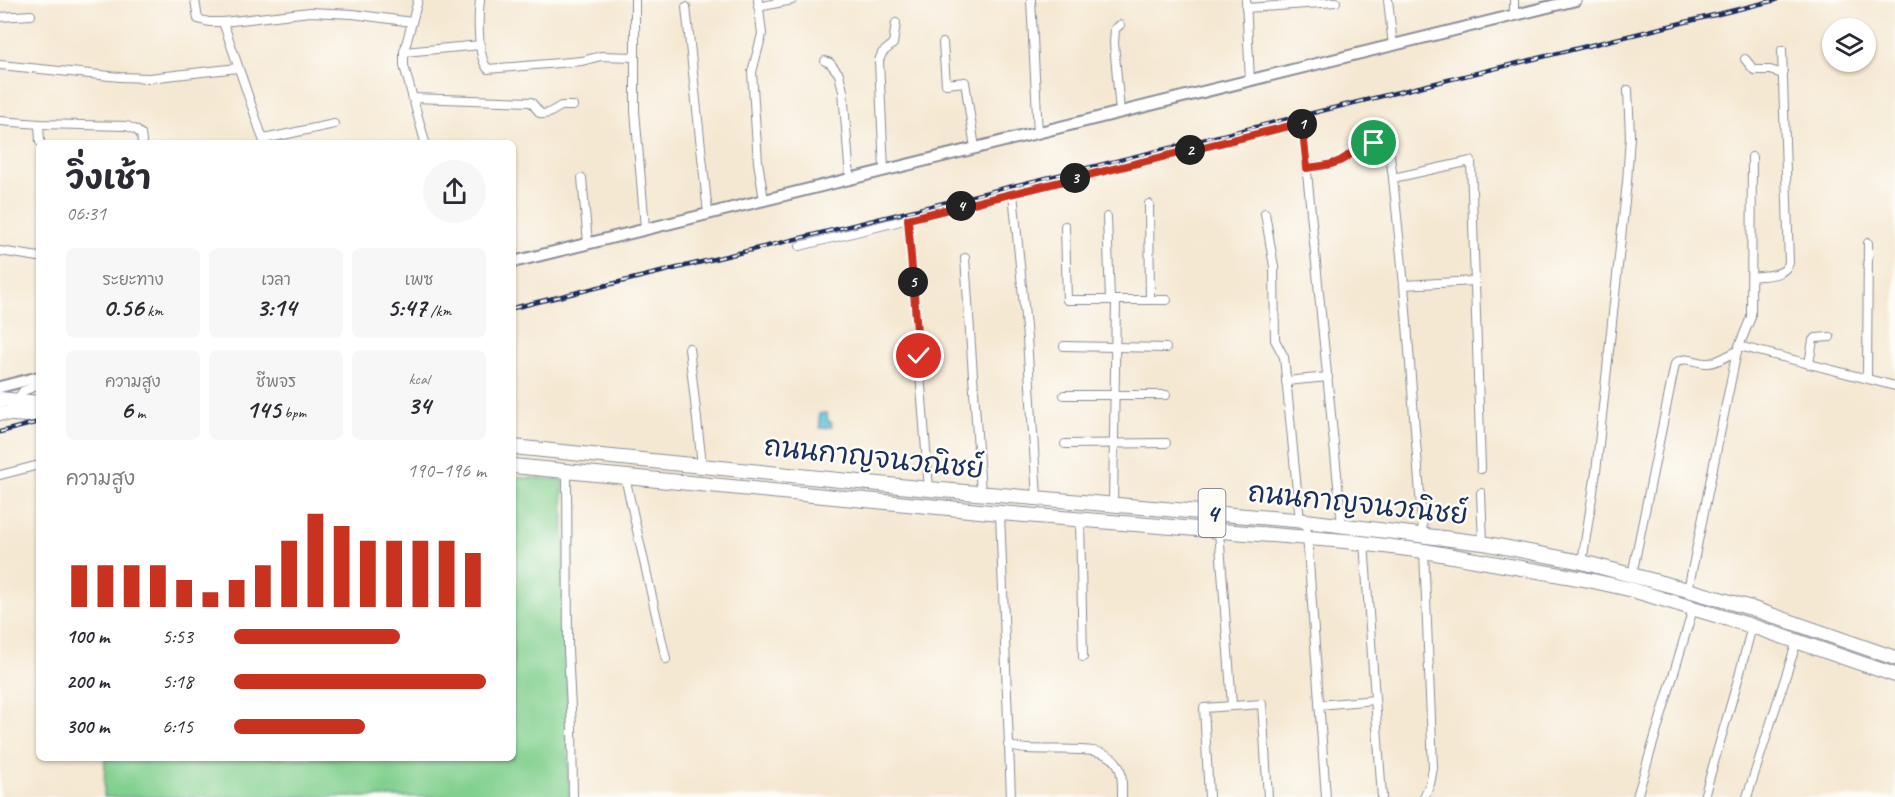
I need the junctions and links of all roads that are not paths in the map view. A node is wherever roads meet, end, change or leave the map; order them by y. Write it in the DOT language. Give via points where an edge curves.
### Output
graph roads {
  1 [pos="195,0"];
  2 [pos="418,0"];
  3 [pos="480,0"];
  4 [pos="635,0"];
  5 [pos="792,0"];
  6 [pos="1031,0"];
  7 [pos="1388,0"];
  8 [pos="1514,0"];
  9 [pos="1576,0"];
  10 [pos="1336,2"];
  11 [pos="758,4"];
  12 [pos="1246,4"];
  13 [pos="686,7"];
  14 [pos="31,15"];
  15 [pos="1514,16"];
  16 [pos="0,17"];
  17 [pos="223,22"];
  18 [pos="412,22"];
  19 [pos="896,23"];
  20 [pos="1120,25"];
  21 [pos="943,43"];
  22 [pos="481,45"];
  23 [pos="1393,46"];
  24 [pos="1782,50"];
  25 [pos="404,52"];
  26 [pos="634,57"];
  27 [pos="1744,59"];
  28 [pos="825,61"];
  29 [pos="0,65"];
  30 [pos="238,69"];
  31 [pos="1783,74"];
  32 [pos="1250,81"];
  33 [pos="1628,90"];
  34 [pos="412,98"];
  35 [pos="573,106"];
  36 [pos="1120,112"];
  37 [pos="0,121"];
  38 [pos="39,124"];
  39 [pos="334,124"];
  40 [pos="1038,133"];
  41 [pos="40,140"];
  42 [pos="142,140"];
  43 [pos="264,140"];
  44 [pos="268,140"];
  45 [pos="424,140"];
  46 [pos="1374,143"];
  47 [pos="975,148"];
  48 [pos="1390,156"];
  49 [pos="1752,157"];
  50 [pos="1307,168"];
  51 [pos="884,170"];
  52 [pos="582,178"];
  53 [pos="850,178"];
  54 [pos="1393,178"];
  55 [pos="1013,193"];
  56 [pos="764,200"];
  57 [pos="1149,204"];
  58 [pos="708,213"];
  59 [pos="1265,213"];
  60 [pos="1107,217"];
  61 [pos="908,219"];
  62 [pos="1065,226"];
  63 [pos="645,228"];
  64 [pos="588,243"];
  65 [pos="1868,243"];
  66 [pos="800,246"];
  67 [pos="0,250"];
  68 [pos="36,256"];
  69 [pos="965,258"];
  70 [pos="516,261"];
  71 [pos="1752,277"];
  72 [pos="1474,281"];
  73 [pos="1404,285"];
  74 [pos="1113,300"];
  75 [pos="1150,300"];
  76 [pos="1167,300"];
  77 [pos="1830,337"];
  78 [pos="1064,346"];
  79 [pos="1116,347"];
  80 [pos="689,348"];
  81 [pos="1166,348"];
  82 [pos="1738,348"];
  83 [pos="1809,364"];
  84 [pos="1328,377"];
  85 [pos="36,378"];
  86 [pos="1867,378"];
  87 [pos="1286,381"];
  88 [pos="36,386"];
  89 [pos="1895,386"];
  90 [pos="0,387"];
  91 [pos="1065,395"];
  92 [pos="1115,395"];
  93 [pos="1166,395"];
  94 [pos="0,399"];
  95 [pos="16,401"];
  96 [pos="36,403"];
  97 [pos="0,413"];
  98 [pos="36,416"];
  99 [pos="1166,443"];
  100 [pos="1065,444"];
  101 [pos="1114,444"];
  102 [pos="516,447"];
  103 [pos="702,465"];
  104 [pos="36,466"];
  105 [pos="516,466"];
  106 [pos="1481,469"];
  107 [pos="567,472"];
  108 [pos="0,475"];
  109 [pos="625,477"];
  110 [pos="928,489"];
  111 [pos="981,493"];
  112 [pos="1481,493"];
  113 [pos="1037,498"];
  114 [pos="1113,504"];
  115 [pos="1000,513"];
  116 [pos="1080,520"];
  117 [pos="1303,521"];
  118 [pos="1342,525"];
  119 [pos="1220,531"];
  120 [pos="1423,534"];
  121 [pos="1307,537"];
  122 [pos="1364,543"];
  123 [pos="1483,543"];
  124 [pos="1424,551"];
  125 [pos="1582,562"];
  126 [pos="1632,575"];
  127 [pos="1688,590"];
  128 [pos="1693,609"];
  129 [pos="1752,626"];
  130 [pos="1797,641"];
  131 [pos="1857,646"];
  132 [pos="1083,657"];
  133 [pos="1895,658"];
  134 [pos="666,659"];
  135 [pos="1852,660"];
  136 [pos="1895,675"];
  137 [pos="1375,700"];
  138 [pos="1232,705"];
  139 [pos="1319,705"];
  140 [pos="1008,745"];
  141 [pos="573,797"];
  142 [pos="1011,797"];
  143 [pos="1122,797"];
  144 [pos="1209,797"];
  145 [pos="1268,797"];
  146 [pos="1326,797"];
  147 [pos="1382,797"];
  148 [pos="1424,797"];
  149 [pos="1637,797"];
  150 [pos="1704,797"];
  151 [pos="1747,797"];
  1 -- 17 [label="street" via="198,19"];
  2 -- 18 [label="street"];
  3 -- 22 [label="street"];
  4 -- 26 [label="street"];
  5 -- 11 [label="street"];
  6 -- 40 [label="street"];
  7 -- 23 [label="street"];
  8 -- 15 [label="street"];
  9 -- 15 [label="street"];
  10 -- 12 [label="street"];
  11 -- 56 [label="street" via="762,34 752,72"];
  12 -- 32 [label="street"];
  13 -- 58 [label="street"];
  14 -- 16 [label="street"];
  15 -- 23 [label="street"];
  17 -- 18 [label="street" via="310,12"];
  17 -- 30 [label="street"];
  18 -- 25 [label="street"];
  19 -- 51 [label="street" via="893,44 879,61"];
  20 -- 36 [label="street" via="1115,29 1114,43"];
  21 -- 47 [label="street" via="946,84 965,82"];
  22 -- 25 [label="street"];
  22 -- 26 [label="street" via="484,64 489,69 600,56"];
  23 -- 32 [label="street"];
  24 -- 31 [label="street"];
  25 -- 34 [label="street"];
  26 -- 63 [label="street"];
  27 -- 31 [label="street" via="1755,70"];
  28 -- 53 [label="street" via="839,74 843,91"];
  29 -- 30 [label="street" via="149,78"];
  30 -- 43 [label="street"];
  31 -- 71 [label="street" via="1790,263 1781,273"];
  32 -- 36 [label="street"];
  33 -- 125 [label="street" via="1627,182 1596,472"];
  34 -- 35 [label="street" via="531,102 543,114 561,106"];
  34 -- 45 [label="street"];
  36 -- 40 [label="street"];
  37 -- 38 [label="street"];
  38 -- 41 [label="street"];
  38 -- 42 [label="street" via="127,126 141,134"];
  39 -- 44 [label="street"];
  40 -- 47 [label="street"];
  46 -- 50 [label="street" via="1357,147 1335,164"];
  47 -- 51 [label="street"];
  48 -- 54 [label="street"];
  49 -- 71 [label="street"];
  50 -- 55 [label="street" via="1302,123"];
  50 -- 84 [label="street"];
  51 -- 53 [label="street"];
  52 -- 64 [label="street"];
  53 -- 56 [label="street"];
  54 -- 72 [label="street" via="1471,161"];
  54 -- 73 [label="street"];
  55 -- 61 [label="street"];
  55 -- 113 [label="street"];
  56 -- 58 [label="street"];
  57 -- 75 [label="street"];
  58 -- 63 [label="street"];
  59 -- 87 [label="street" via="1274,267 1275,340 1284,357"];
  60 -- 74 [label="street"];
  61 -- 66 [label="street"];
  61 -- 110 [label="street"];
  62 -- 74 [label="street" via="1067,300"];
  63 -- 64 [label="street"];
  64 -- 70 [label="street"];
  65 -- 86 [label="street"];
  67 -- 68 [label="street"];
  69 -- 111 [label="street"];
  71 -- 82 [label="street" via="1751,317"];
  72 -- 73 [label="street"];
  72 -- 106 [label="street"];
  73 -- 120 [label="street"];
  74 -- 75 [label="street"];
  74 -- 79 [label="street"];
  75 -- 76 [label="street"];
  77 -- 83 [label="street" via="1813,340"];
  78 -- 79 [label="street"];
  79 -- 81 [label="street"];
  79 -- 92 [label="street"];
  80 -- 103 [label="street"];
  82 -- 83 [label="street"];
  82 -- 126 [label="street" via="1709,363 1683,359 1676,364"];
  82 -- 127 [label="street"];
  83 -- 86 [label="street"];
  84 -- 87 [label="street"];
  84 -- 118 [label="street"];
  85 -- 90 [label="street"];
  86 -- 89 [label="street"];
  87 -- 117 [label="street"];
  88 -- 95 [label="street" via="23,391"];
  91 -- 92 [label="street"];
  92 -- 93 [label="street"];
  92 -- 101 [label="street"];
  94 -- 95 [label="highway"];
  95 -- 96 [label="highway"];
  97 -- 98 [label="highway"];
  99 -- 101 [label="street"];
  100 -- 101 [label="street"];
  101 -- 114 [label="street"];
  102 -- 103 [label="highway, ถนนกาญจนวณิชย์ / 4"];
  103 -- 110 [label="highway, ถนนกาญจนวณิชย์ / 4"];
  104 -- 108 [label="street"];
  105 -- 107 [label="highway, ถนนกาญจนวณิชย์ / 4"];
  107 -- 109 [label="highway, ถนนกาญจนวณิชย์ / 4"];
  107 -- 141 [label="street"];
  109 -- 115 [label="highway, ถนนกาญจนวณิชย์ / 4"];
  109 -- 134 [label="street"];
  110 -- 111 [label="highway, ถนนกาญจนวณิชย์ / 4"];
  111 -- 113 [label="highway, ถนนกาญจนวณิชย์ / 4"];
  112 -- 123 [label="street"];
  113 -- 114 [label="highway, ถนนกาญจนวณิชย์ / 4"];
  114 -- 117 [label="highway, ถนนกาญจนวณิชย์ / 4"];
  115 -- 116 [label="highway, ถนนกาญจนวณิชย์ / 4"];
  115 -- 140 [label="street"];
  116 -- 119 [label="highway, ถนนกาญจนวณิชย์ / 4"];
  116 -- 132 [label="street"];
  117 -- 118 [label="highway, ถนนกาญจนวณิชย์ / 4"];
  117 -- 121 [label="street"];
  118 -- 120 [label="highway, ถนนกาญจนวณิชย์ / 4"];
  119 -- 121 [label="highway, ถนนกาญจนวณิชย์ / 4"];
  119 -- 138 [label="street"];
  120 -- 123 [label="highway, ถนนกาญจนวณิชย์ / 4"];
  121 -- 122 [label="highway, ถนนกาญจนวณิชย์ / 4"];
  121 -- 139 [label="street"];
  122 -- 124 [label="highway, ถนนกาญจนวณิชย์ / 4"];
  122 -- 137 [label="street"];
  123 -- 125 [label="highway, ถนนกาญจนวณิชย์ / 4"];
  124 -- 128 [label="highway, ถนนกาญจนวณิชย์ / 4" via="1584,579"];
  124 -- 148 [label="street" via="1433,773"];
  125 -- 126 [label="highway, ถนนกาญจนวณิชย์ / 4"];
  126 -- 127 [label="highway, ถนนกาญจนวณิชย์ / 4"];
  127 -- 131 [label="highway, ถนนกาญจนวณิชย์ / 4"];
  128 -- 129 [label="highway, ถนนกาญจนวณิชย์ / 4"];
  128 -- 149 [label="street"];
  129 -- 130 [label="highway, ถนนกาญจนวณิชย์ / 4"];
  129 -- 150 [label="street"];
  130 -- 135 [label="highway, ถนนกาญจนวณิชย์ / 4"];
  130 -- 151 [label="street"];
  131 -- 133 [label="highway, ถนนกาญจนวณิชย์ / 4"];
  131 -- 135 [label="highway"];
  135 -- 136 [label="highway, ถนนกาญจนวณิชย์ / 4"];
  137 -- 139 [label="street"];
  137 -- 147 [label="street"];
  138 -- 144 [label="street" via="1204,708"];
  138 -- 145 [label="street" via="1262,704"];
  139 -- 146 [label="street"];
  140 -- 142 [label="street"];
  140 -- 143 [label="street" via="1023,750 1104,752 1120,768"];
}
